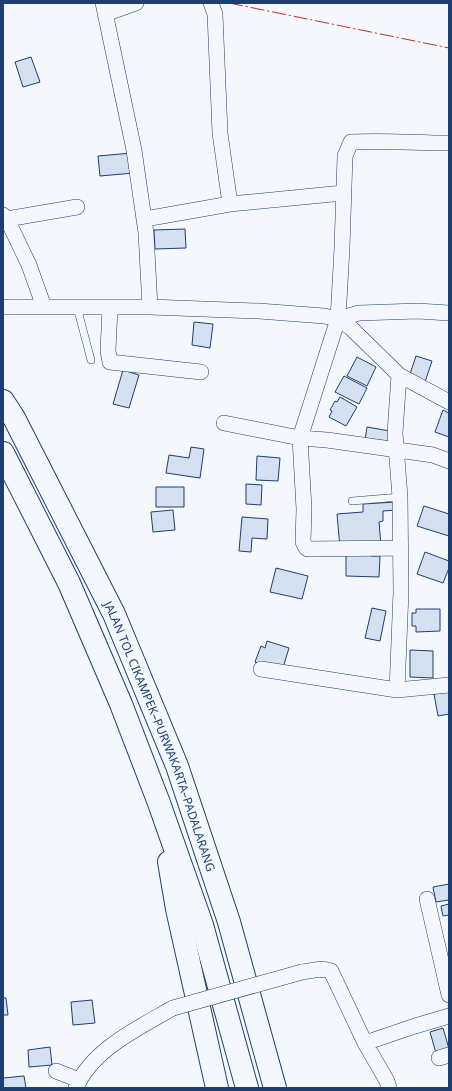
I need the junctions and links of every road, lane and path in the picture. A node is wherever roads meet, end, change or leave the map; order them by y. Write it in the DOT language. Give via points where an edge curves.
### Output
graph roads {
  1 [pos="136,3"];
  2 [pos="214,7"];
  3 [pos="104,9"];
  4 [pos="449,143"];
  5 [pos="343,193"];
  6 [pos="230,204"];
  7 [pos="77,207"];
  8 [pos="5,217"];
  9 [pos="145,219"];
  10 [pos="44,306"];
  11 [pos="110,306"];
  12 [pos="7,307"];
  13 [pos="77,307"];
  14 [pos="150,307"];
  15 [pos="449,313"];
  16 [pos="338,319"];
  17 [pos="91,360"];
  18 [pos="201,372"];
  19 [pos="399,375"];
  20 [pos="3,401"];
  21 [pos="449,402"];
  22 [pos="224,423"];
  23 [pos="300,438"];
  24 [pos="397,450"];
  25 [pos="3,453"];
  26 [pos="449,461"];
  27 [pos="400,498"];
  28 [pos="352,501"];
  29 [pos="400,548"];
  30 [pos="261,669"];
  31 [pos="449,685"];
  32 [pos="397,690"];
  33 [pos="159,803"];
  34 [pos="427,899"];
  35 [pos="449,995"];
  36 [pos="449,1016"];
  37 [pos="365,1043"];
  38 [pos="56,1071"];
  39 [pos="78,1084"];
  40 [pos="216,1088"];
  41 [pos="247,1088"];
  42 [pos="275,1088"];
  43 [pos="389,1088"];
  1 -- 3 [label="street"];
  2 -- 6 [label="street" via="220,133"];
  3 -- 9 [label="street" via="134,150"];
  4 -- 5 [label="street" via="351,142 345,156"];
  5 -- 6 [label="street"];
  5 -- 16 [label="street"];
  6 -- 9 [label="street"];
  7 -- 8 [label="street"];
  8 -- 10 [label="street" via="29,265"];
  9 -- 14 [label="street"];
  10 -- 12 [label="street"];
  10 -- 13 [label="street"];
  11 -- 13 [label="street"];
  11 -- 14 [label="street"];
  11 -- 18 [label="street" via="110,362"];
  13 -- 17 [label="lane"];
  14 -- 16 [label="street" via="259,311"];
  15 -- 16 [label="street" via="359,313"];
  16 -- 19 [label="street" via="351,328"];
  16 -- 23 [label="street"];
  19 -- 21 [label="street"];
  19 -- 24 [label="street" via="395,433"];
  20 -- 42 [label="highway, JALAN TOL CIKAMPEK–PURWAKARTA–PADALARANG" via="114,614 177,766 229,922"];
  22 -- 23 [label="street"];
  23 -- 24 [label="street"];
  23 -- 29 [label="street" via="303,542 306,548"];
  24 -- 26 [label="street" via="433,455"];
  24 -- 27 [label="street"];
  25 -- 33 [label="highway, JALAN TOL CIKAMPEK–PURWAKARTA–PADALARANG" via="69,583 121,704"];
  27 -- 28 [label="lane"];
  27 -- 29 [label="street"];
  29 -- 32 [label="street"];
  30 -- 32 [label="street"];
  31 -- 32 [label="street"];
  33 -- 40 [label="highway" via="177,909"];
  33 -- 41 [label="highway, JALAN TOL CIKAMPEK–PURWAKARTA–PADALARANG" via="202,925"];
  34 -- 35 [label="street"];
  36 -- 37 [label="street"];
  37 -- 39 [label="street, bridge" via="331,971 302,972 173,1008 111,1046 93,1062"];
  37 -- 43 [label="street"];
  38 -- 39 [label="street"];
}
